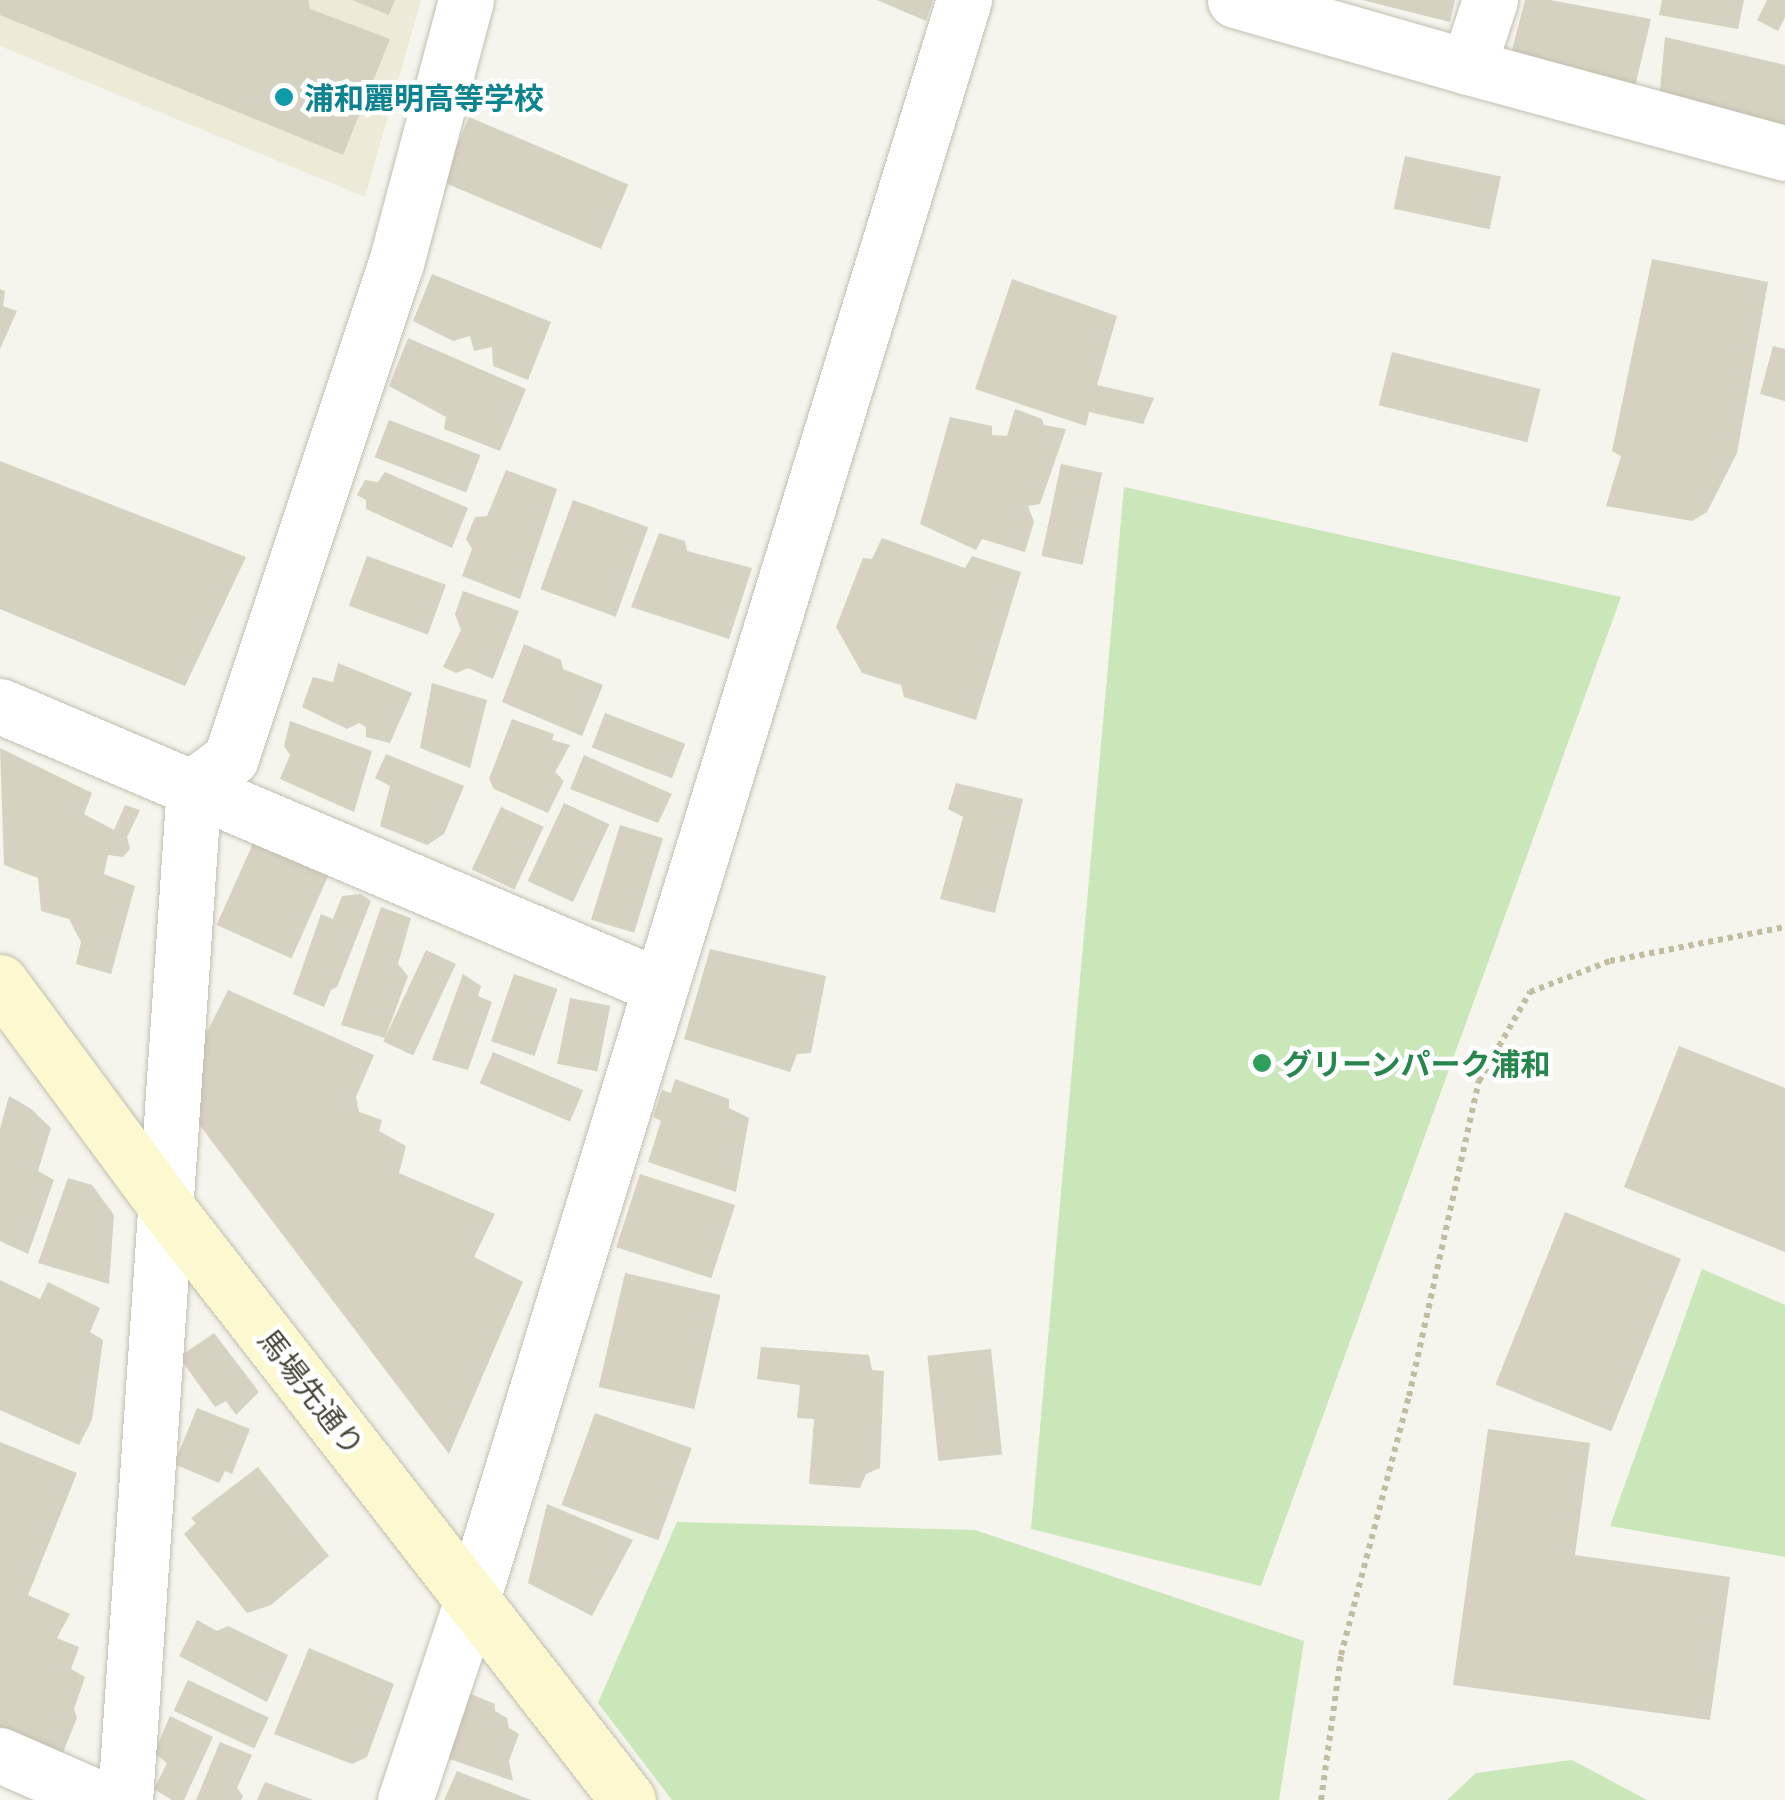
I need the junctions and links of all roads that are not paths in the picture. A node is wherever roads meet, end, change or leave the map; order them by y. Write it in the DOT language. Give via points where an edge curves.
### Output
graph roads {
  1 [pos="466,0"];
  2 [pos="964,0"];
  3 [pos="1235,0"];
  4 [pos="1490,0"];
  5 [pos="1468,67"];
  6 [pos="1785,153"];
  7 [pos="0,706"];
  8 [pos="194,786"];
  9 [pos="0,982"];
  10 [pos="659,986"];
  11 [pos="164,1204"];
  12 [pos="474,1597"];
  13 [pos="0,1756"];
  14 [pos="103,1800"];
  15 [pos="124,1800"];
  16 [pos="405,1800"];
  17 [pos="628,1800"];
  1 -- 8 [label="street" via="396,263 231,758"];
  2 -- 10 [label="street"];
  3 -- 5 [label="street"];
  4 -- 5 [label="street"];
  5 -- 6 [label="street"];
  7 -- 8 [label="street"];
  8 -- 10 [label="street"];
  8 -- 11 [label="street"];
  9 -- 11 [label="street, 馬場先通り"];
  10 -- 12 [label="street"];
  11 -- 12 [label="street, 馬場先通り"];
  11 -- 15 [label="street"];
  12 -- 16 [label="street"];
  12 -- 17 [label="street, 馬場先通り"];
  13 -- 14 [label="street"];
}
